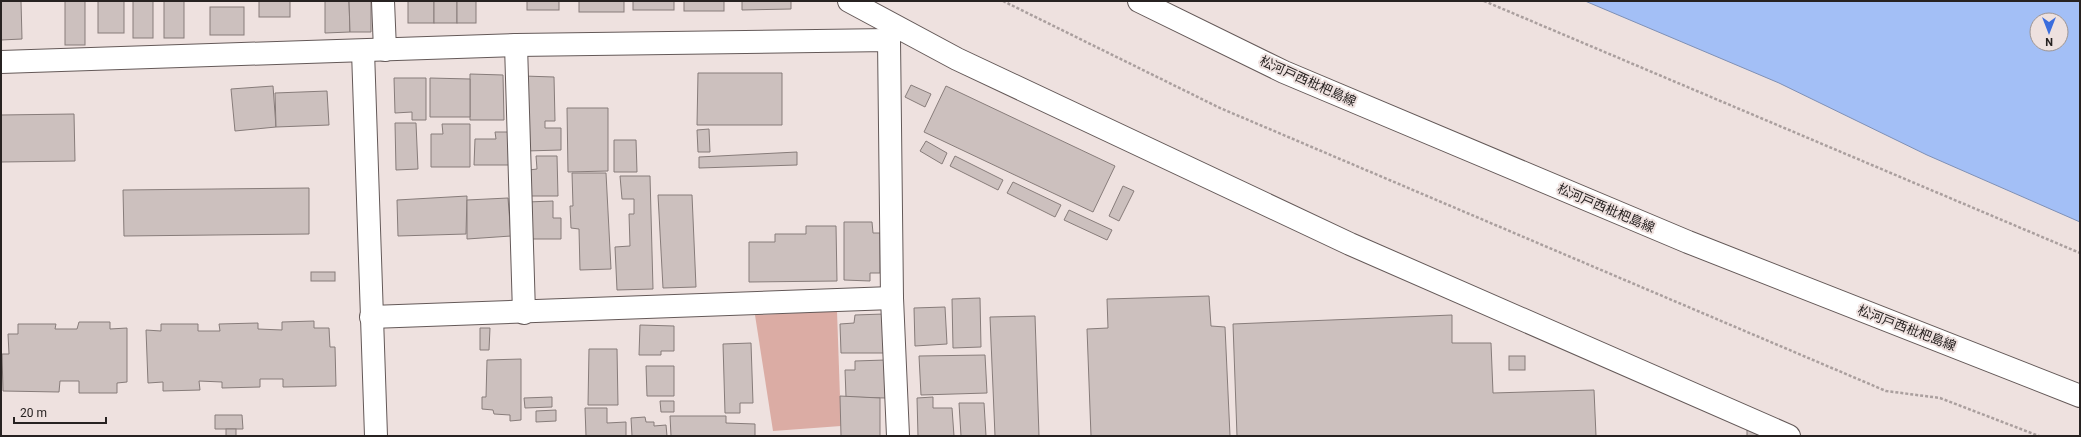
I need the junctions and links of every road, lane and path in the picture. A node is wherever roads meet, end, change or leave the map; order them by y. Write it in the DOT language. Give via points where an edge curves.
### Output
graph roads {
  1 [pos="383,1"];
  2 [pos="849,1"];
  3 [pos="1003,1"];
  4 [pos="1139,1"];
  5 [pos="1484,1"];
  6 [pos="888,31"];
  7 [pos="516,45"];
  8 [pos="385,50"];
  9 [pos="363,51"];
  10 [pos="1,62"];
  11 [pos="2080,253"];
  12 [pos="892,298"];
  13 [pos="524,313"];
  14 [pos="371,318"];
  15 [pos="2080,396"];
  16 [pos="376,436"];
  17 [pos="898,436"];
  18 [pos="1789,436"];
  19 [pos="2040,436"];
  1 -- 8 [label="street"];
  2 -- 6 [label="street"];
  3 -- 19 [label="path" via="1220,108 1886,391 1940,398"];
  4 -- 15 [label="street, 松河戸西枇杷島線" via="1284,72 1688,242"];
  5 -- 11 [label="path"];
  6 -- 7 [label="street"];
  6 -- 12 [label="street"];
  6 -- 18 [label="street" via="957,59 1350,244"];
  7 -- 8 [label="street"];
  7 -- 13 [label="street"];
  8 -- 9 [label="street"];
  9 -- 10 [label="street"];
  9 -- 14 [label="street"];
  12 -- 13 [label="street"];
  12 -- 17 [label="street"];
  13 -- 14 [label="street"];
  14 -- 16 [label="street"];
}
